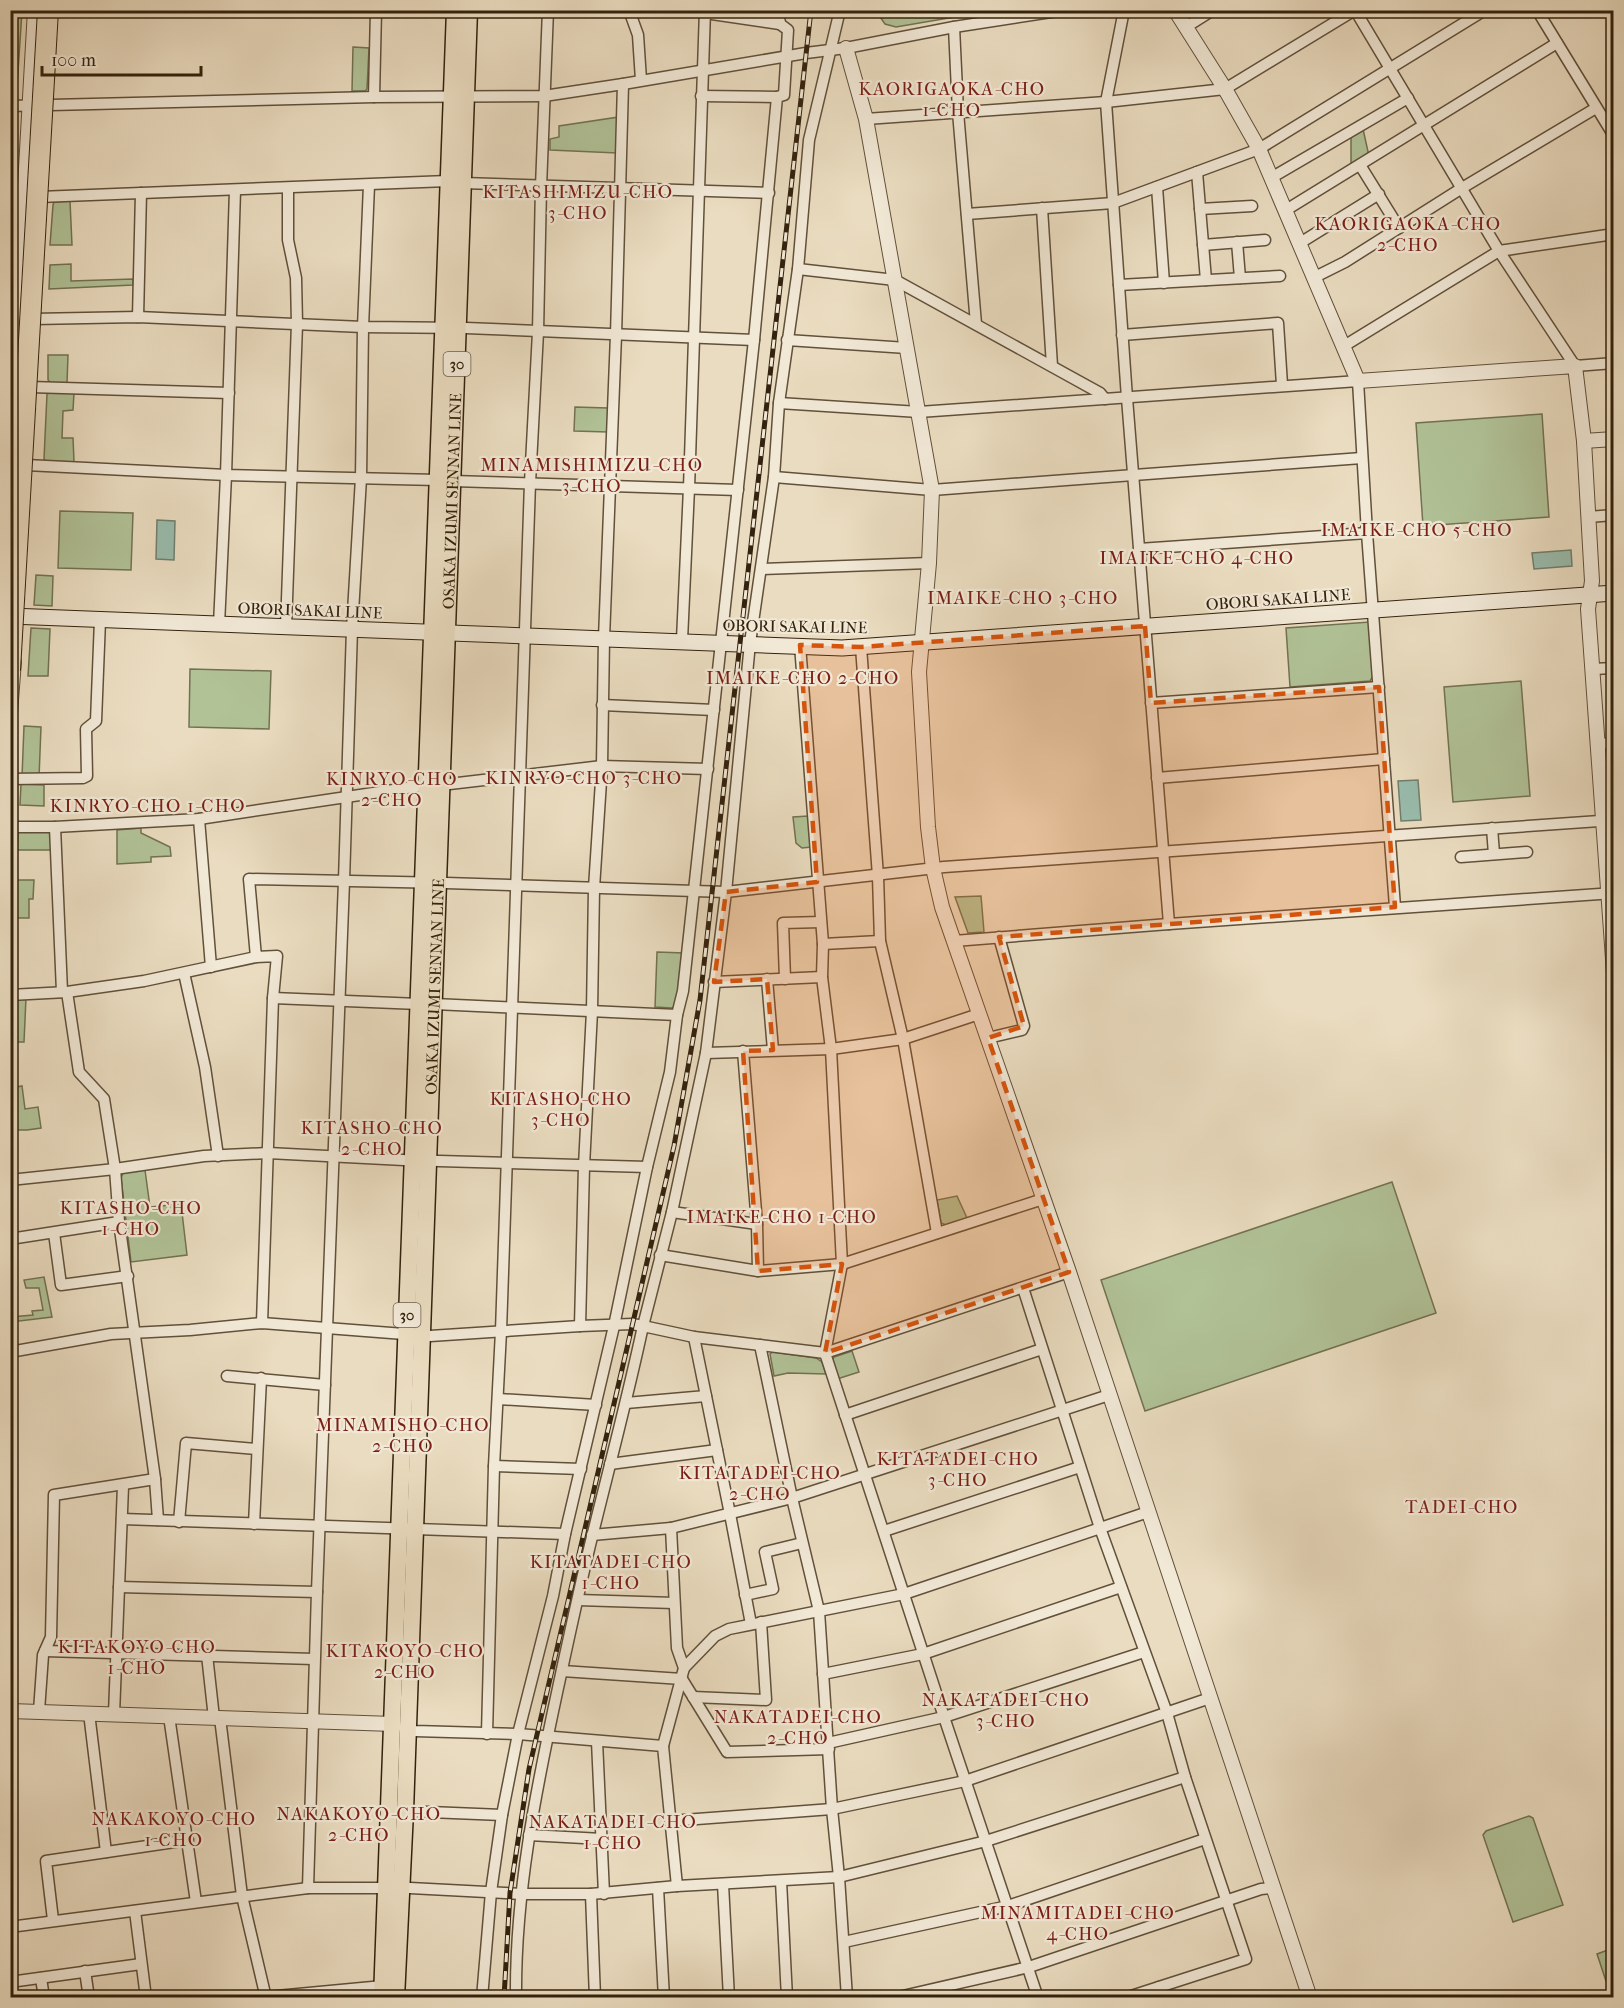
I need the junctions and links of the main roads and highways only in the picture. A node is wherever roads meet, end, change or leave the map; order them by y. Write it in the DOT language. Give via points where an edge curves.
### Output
graph roads {
  1 [pos="36,10"];
  2 [pos="49,10"];
  3 [pos="455,10"];
  4 [pos="469,10"];
  5 [pos="458,96"];
  6 [pos="10,491"];
  7 [pos="1614,593"];
  8 [pos="14,616"];
  9 [pos="439,632"];
  10 [pos="10,670"];
  11 [pos="399,1727"];
  12 [pos="394,1887"];
  13 [pos="382,1992"];
  14 [pos="396,1998"];
  1 -- 6 [label="highway"];
  2 -- 10 [label="highway, bridge"];
  3 -- 5 [label="main road, OSAKA IZUMI SENNAN LINE / 30"];
  4 -- 5 [label="main road, OSAKA IZUMI SENNAN LINE / 30"];
  5 -- 9 [label="main road, OSAKA IZUMI SENNAN LINE / 30"];
  7 -- 9 [label="main road, OBORI SAKAI LINE" via="842,648"];
  8 -- 9 [label="main road, OBORI SAKAI LINE"];
  9 -- 11 [label="main road, OSAKA IZUMI SENNAN LINE / 30"];
  11 -- 12 [label="main road, OSAKA IZUMI SENNAN LINE / 30"];
  11 -- 12 [label="main road, OSAKA IZUMI SENNAN LINE / 30" via="405,1811"];
  12 -- 13 [label="main road, OSAKA IZUMI SENNAN LINE / 30"];
  12 -- 14 [label="main road, OSAKA IZUMI SENNAN LINE / 30"];
}
